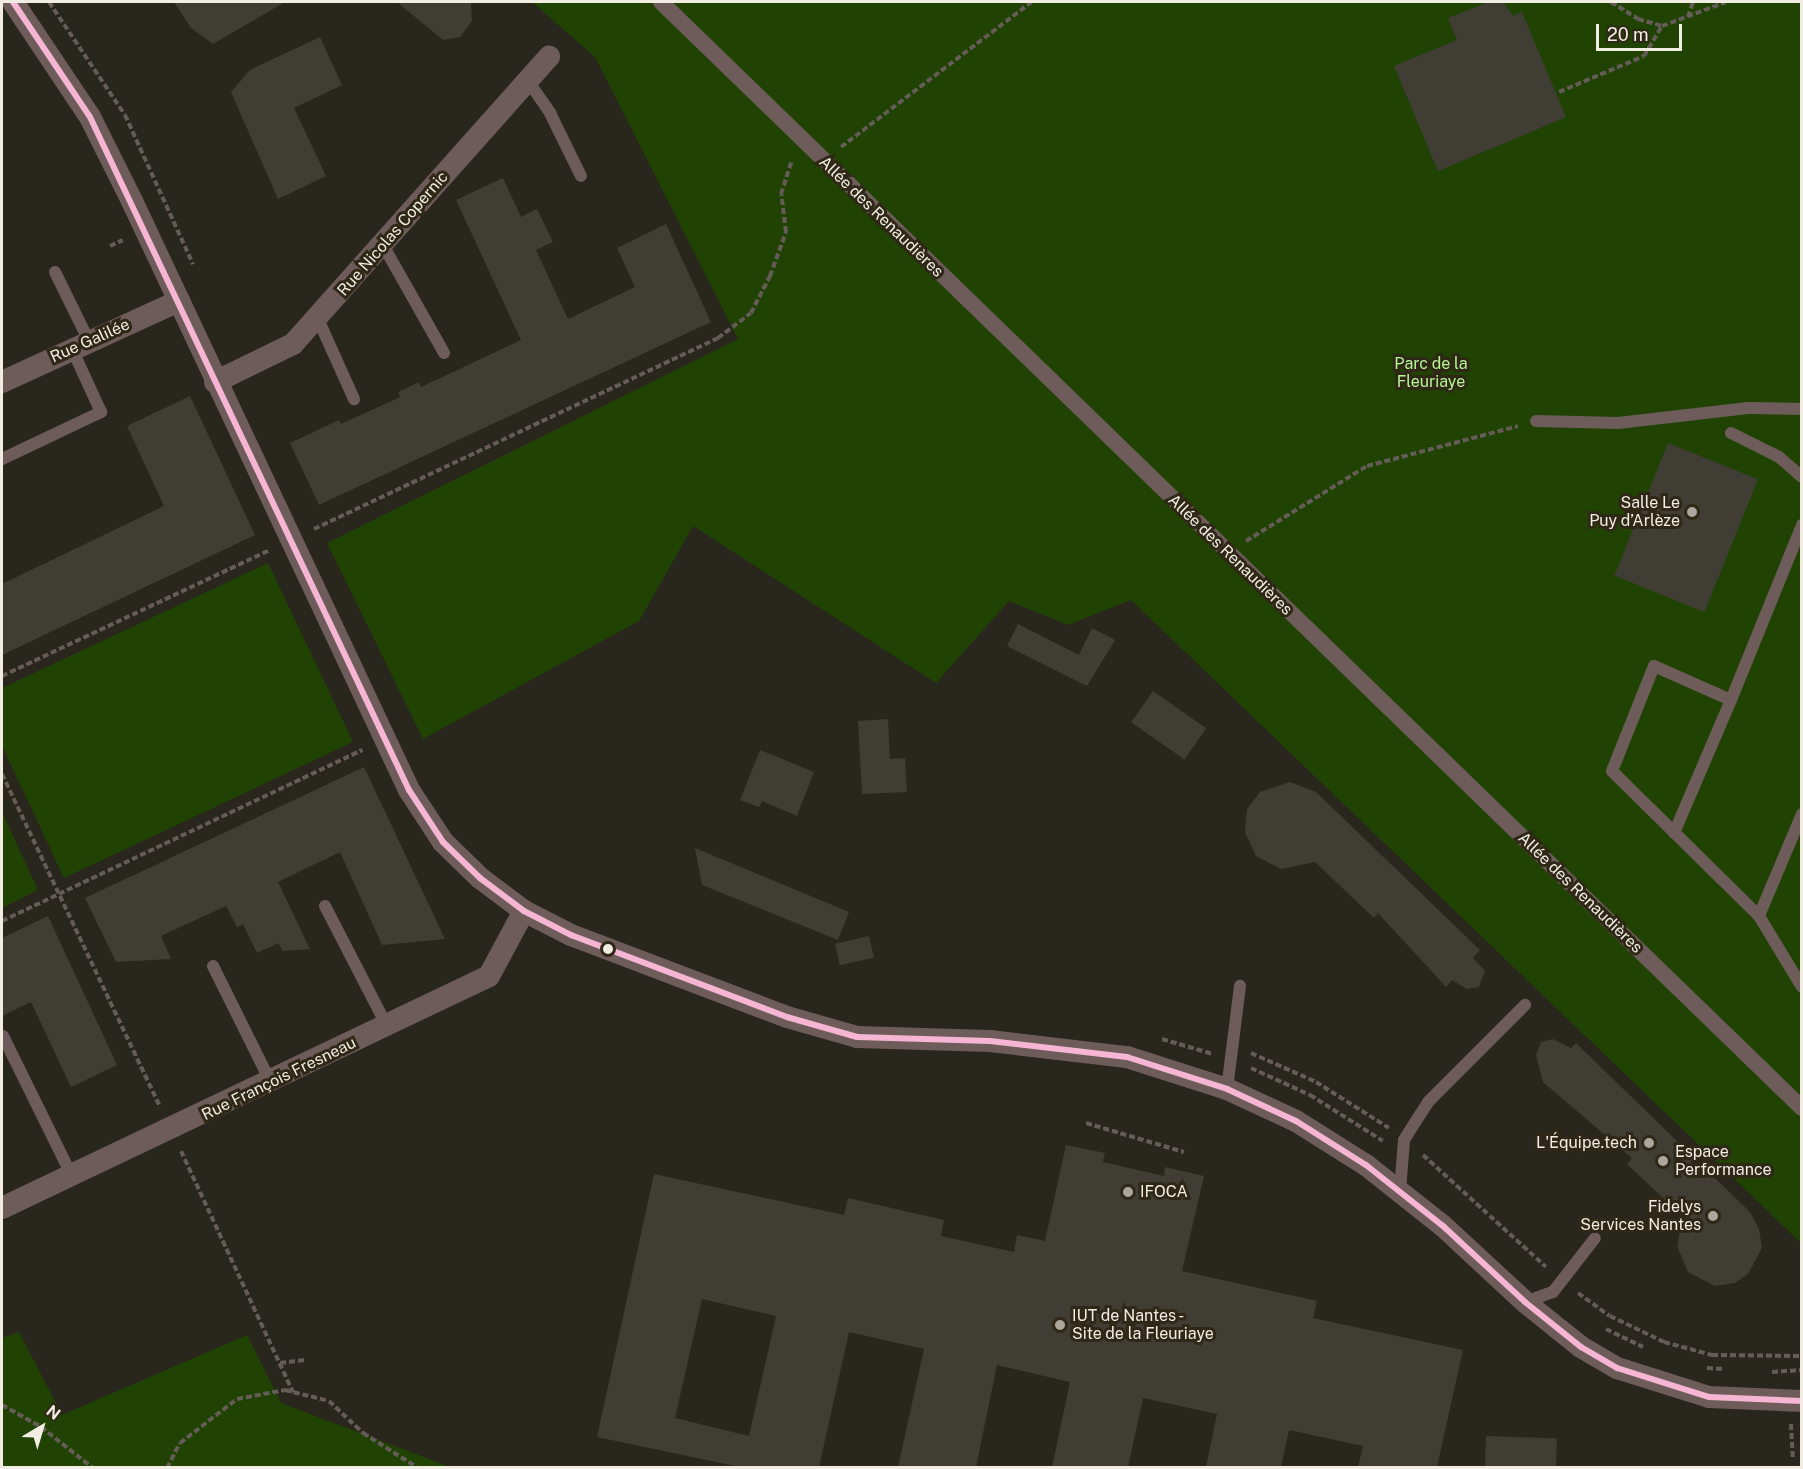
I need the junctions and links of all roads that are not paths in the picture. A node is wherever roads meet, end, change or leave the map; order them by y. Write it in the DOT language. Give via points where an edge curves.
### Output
graph roads {
  1 [pos="13,2"];
  2 [pos="661,2"];
  3 [pos="549,57"];
  4 [pos="528,81"];
  5 [pos="580,176"];
  6 [pos="383,245"];
  7 [pos="55,272"];
  8 [pos="179,301"];
  9 [pos="318,319"];
  10 [pos="80,345"];
  11 [pos="444,353"];
  12 [pos="2,382"];
  13 [pos="215,382"];
  14 [pos="354,399"];
  15 [pos="1802,409"];
  16 [pos="1536,421"];
  17 [pos="1731,434"];
  18 [pos="2,459"];
  19 [pos="1802,477"];
  20 [pos="1802,525"];
  21 [pos="1731,700"];
  22 [pos="1802,814"];
  23 [pos="1674,833"];
  24 [pos="325,906"];
  25 [pos="524,911"];
  26 [pos="1759,916"];
  27 [pos="213,966"];
  28 [pos="1240,986"];
  29 [pos="1802,987"];
  30 [pos="1525,1005"];
  31 [pos="387,1026"];
  32 [pos="3,1036"];
  33 [pos="271,1083"];
  34 [pos="1227,1089"];
  35 [pos="1802,1108"];
  36 [pos="72,1176"];
  37 [pos="1400,1191"];
  38 [pos="2,1208"];
  39 [pos="1596,1238"];
  40 [pos="1525,1302"];
  41 [pos="1802,1401"];
  1 -- 8 [label="street" via="90,117"];
  2 -- 35 [label="street, Allée des Renaudières"];
  3 -- 4 [label="street, Rue Nicolas Copernic"];
  4 -- 5 [label="lane" via="550,113"];
  4 -- 6 [label="street, Rue Nicolas Copernic"];
  6 -- 9 [label="street, Rue Nicolas Copernic"];
  6 -- 11 [label="lane"];
  7 -- 10 [label="lane"];
  8 -- 10 [label="street, Rue Galilée"];
  8 -- 13 [label="street"];
  9 -- 13 [label="street, Rue Nicolas Copernic" via="293,344"];
  9 -- 14 [label="lane"];
  10 -- 12 [label="street, Rue Galilée"];
  10 -- 18 [label="lane" via="101,412"];
  13 -- 25 [label="street" via="409,790 444,842"];
  15 -- 16 [label="lane" via="1748,408 1618,423"];
  17 -- 19 [label="lane" via="1779,457"];
  20 -- 21 [label="lane"];
  21 -- 23 [label="lane"];
  21 -- 23 [label="lane" via="1654,666 1612,771"];
  22 -- 26 [label="lane"];
  23 -- 26 [label="lane"];
  24 -- 31 [label="lane"];
  25 -- 31 [label="street, Rue François Fresneau" via="489,976"];
  25 -- 34 [label="street" via="589,943 699,985 857,1036 990,1041 1128,1057"];
  26 -- 29 [label="lane"];
  27 -- 33 [label="lane"];
  28 -- 34 [label="lane"];
  30 -- 37 [label="lane" via="1429,1101 1404,1140"];
  31 -- 33 [label="street, Rue François Fresneau"];
  32 -- 36 [label="lane"];
  33 -- 36 [label="street, Rue François Fresneau"];
  34 -- 37 [label="street" via="1296,1121"];
  36 -- 38 [label="street, Rue François Fresneau"];
  37 -- 40 [label="street"];
  39 -- 40 [label="lane" via="1553,1292"];
  40 -- 41 [label="street" via="1581,1347 1657,1384 1709,1397"];
}
